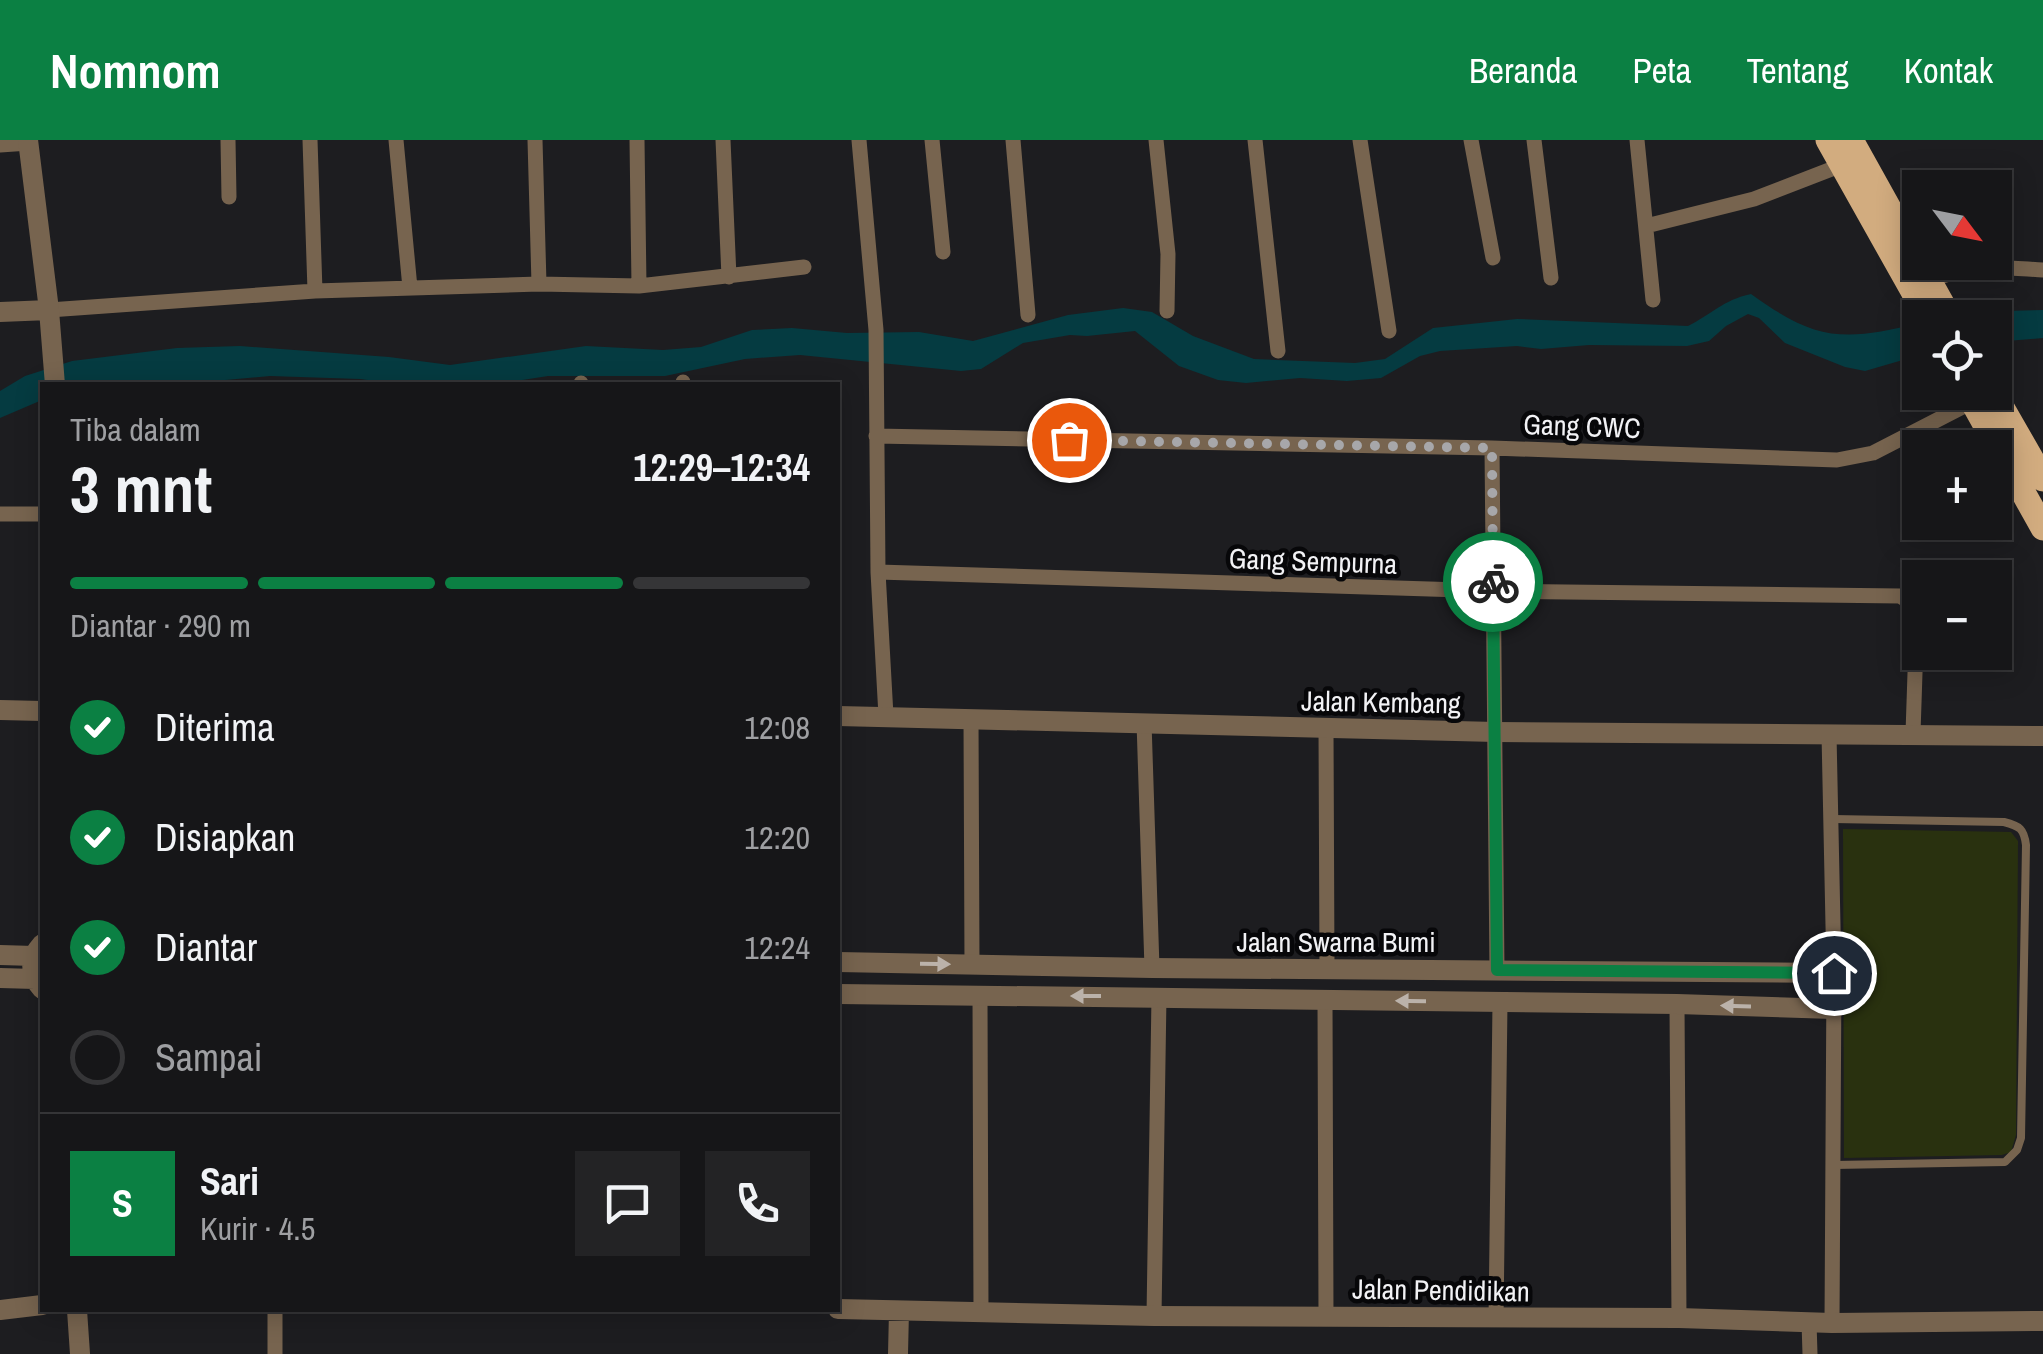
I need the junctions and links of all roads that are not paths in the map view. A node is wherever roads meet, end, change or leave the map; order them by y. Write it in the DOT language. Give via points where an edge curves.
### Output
graph roads {
  1 [pos="228,140"];
  2 [pos="310,140"];
  3 [pos="396,140"];
  4 [pos="535,140"];
  5 [pos="637,140"];
  6 [pos="723,140"];
  7 [pos="858,140"];
  8 [pos="932,140"];
  9 [pos="1013,140"];
  10 [pos="1156,140"];
  11 [pos="1256,140"];
  12 [pos="1360,140"];
  13 [pos="1471,140"];
  14 [pos="1534,140"];
  15 [pos="1638,140"];
  16 [pos="1828,140"];
  17 [pos="1851,140"];
  18 [pos="28,142"];
  19 [pos="0,145"];
  20 [pos="1842,165"];
  21 [pos="230,197"];
  22 [pos="1646,226"];
  23 [pos="943,252"];
  24 [pos="1493,258"];
  25 [pos="804,267"];
  26 [pos="2043,270"];
  27 [pos="730,277"];
  28 [pos="1551,278"];
  29 [pos="1930,282"];
  30 [pos="539,284"];
  31 [pos="639,286"];
  32 [pos="410,288"];
  33 [pos="315,291"];
  34 [pos="1653,300"];
  35 [pos="1929,300"];
  36 [pos="1934,300"];
  37 [pos="49,310"];
  38 [pos="1168,311"];
  39 [pos="0,312"];
  40 [pos="1028,315"];
  41 [pos="1389,330"];
  42 [pos="1278,351"];
  43 [pos="54,374"];
  44 [pos="1951,410"];
  45 [pos="1984,410"];
  46 [pos="1995,410"];
  47 [pos="876,436"];
  48 [pos="2031,437"];
  49 [pos="1492,448"];
  50 [pos="2043,479"];
  51 [pos="0,514"];
  52 [pos="40,514"];
  53 [pos="2043,528"];
  54 [pos="878,572"];
  55 [pos="1493,591"];
  56 [pos="0,710"];
  57 [pos="40,712"];
  58 [pos="840,716"];
  59 [pos="886,716"];
  60 [pos="972,718"];
  61 [pos="1144,722"];
  62 [pos="1326,729"];
  63 [pos="1496,732"];
  64 [pos="1912,733"];
  65 [pos="1829,734"];
  66 [pos="2043,736"];
  67 [pos="1833,820"];
  68 [pos="38,950"];
  69 [pos="0,956"];
  70 [pos="843,962"];
  71 [pos="972,965"];
  72 [pos="1152,968"];
  73 [pos="1192,968"];
  74 [pos="1326,969"];
  75 [pos="1497,970"];
  76 [pos="1585,971"];
  77 [pos="1834,973"];
  78 [pos="0,978"];
  79 [pos="39,984"];
  80 [pos="844,994"];
  81 [pos="980,996"];
  82 [pos="1159,996"];
  83 [pos="1192,997"];
  84 [pos="1326,998"];
  85 [pos="1500,1003"];
  86 [pos="1584,1004"];
  87 [pos="1677,1004"];
  88 [pos="1834,1009"];
  89 [pos="1834,1165"];
  90 [pos="40,1305"];
  91 [pos="840,1309"];
  92 [pos="0,1310"];
  93 [pos="899,1310"];
  94 [pos="77,1312"];
  95 [pos="275,1312"];
  96 [pos="981,1312"];
  97 [pos="1154,1316"];
  98 [pos="1326,1316"];
  99 [pos="1679,1318"];
  100 [pos="1496,1319"];
  101 [pos="2043,1321"];
  102 [pos="1809,1322"];
  103 [pos="1832,1323"];
  104 [pos="80,1354"];
  105 [pos="274,1354"];
  106 [pos="898,1354"];
  107 [pos="1810,1354"];
  1 -- 21 [label="street"];
  2 -- 33 [label="street"];
  3 -- 32 [label="street"];
  4 -- 30 [label="street"];
  5 -- 31 [label="street"];
  6 -- 27 [label="street"];
  7 -- 47 [label="street" via="876,330"];
  8 -- 23 [label="street"];
  9 -- 40 [label="street"];
  10 -- 38 [label="street"];
  11 -- 42 [label="street"];
  12 -- 41 [label="street"];
  13 -- 24 [label="street"];
  14 -- 28 [label="street"];
  15 -- 22 [label="street"];
  16 -- 20 [label="main road"];
  17 -- 29 [label="main road"];
  18 -- 19 [label="street"];
  18 -- 37 [label="street"];
  20 -- 22 [label="street" via="1754,199"];
  20 -- 35 [label="main road"];
  22 -- 34 [label="street"];
  25 -- 27 [label="street"];
  26 -- 29 [label="street" via="1972,268"];
  27 -- 31 [label="street"];
  29 -- 36 [label="main road"];
  30 -- 31 [label="street"];
  30 -- 32 [label="street"];
  32 -- 33 [label="street"];
  33 -- 37 [label="street"];
  37 -- 39 [label="street"];
  37 -- 43 [label="street"];
  44 -- 49 [label="street, Gang CWC" via="1851,459"];
  45 -- 53 [label="main road"];
  46 -- 48 [label="main road"];
  47 -- 49 [label="street, Gang CWC"];
  47 -- 54 [label="street"];
  48 -- 50 [label="main road"];
  49 -- 55 [label="street"];
  51 -- 52 [label="street"];
  54 -- 55 [label="street, Gang Sempurna"];
  54 -- 59 [label="street"];
  55 -- 63 [label="street"];
  55 -- 64 [label="street, Gang Sempurna" via="1900,596 1917,613"];
  56 -- 57 [label="street"];
  58 -- 59 [label="street, Jalan Kembang"];
  59 -- 60 [label="street, Jalan Kembang"];
  60 -- 61 [label="street, Jalan Kembang"];
  60 -- 71 [label="street"];
  61 -- 62 [label="street, Jalan Kembang"];
  61 -- 72 [label="street"];
  62 -- 63 [label="street, Jalan Kembang"];
  62 -- 74 [label="street"];
  63 -- 65 [label="street, Jalan Kembang"];
  63 -- 75 [label="street"];
  64 -- 65 [label="street, Jalan Kembang"];
  64 -- 66 [label="street, Jalan Kembang"];
  65 -- 67 [label="street"];
  67 -- 77 [label="street"];
  67 -- 89 [label="lane" via="2004,822 2025,833 2026,846 2017,1150 2005,1162 1988,1164"];
  68 -- 69 [label="street"];
  68 -- 79 [label="street"];
  70 -- 71 [label="street, Jalan Swarna Bumi, one-way"];
  70 -- 80 [label="street"];
  71 -- 72 [label="street, Jalan Swarna Bumi"];
  72 -- 73 [label="street, Jalan Swarna Bumi"];
  73 -- 74 [label="street, Jalan Swarna Bumi"];
  73 -- 83 [label="street"];
  74 -- 75 [label="street, Jalan Swarna Bumi"];
  75 -- 76 [label="street, Jalan Swarna Bumi"];
  76 -- 77 [label="street, Jalan Swarna Bumi"];
  76 -- 86 [label="street"];
  77 -- 88 [label="street"];
  78 -- 79 [label="street"];
  80 -- 81 [label="street, Jalan Swarna Bumi"];
  82 -- 81 [label="street, Jalan Swarna Bumi, one-way"];
  81 -- 96 [label="street"];
  82 -- 83 [label="street, Jalan Swarna Bumi"];
  82 -- 97 [label="street"];
  83 -- 84 [label="street, Jalan Swarna Bumi"];
  85 -- 84 [label="street, Jalan Swarna Bumi, one-way"];
  84 -- 98 [label="street"];
  85 -- 86 [label="street, Jalan Swarna Bumi"];
  85 -- 100 [label="street"];
  86 -- 87 [label="street, Jalan Swarna Bumi"];
  88 -- 87 [label="street, Jalan Swarna Bumi, one-way"];
  87 -- 99 [label="street"];
  88 -- 89 [label="street"];
  89 -- 103 [label="street"];
  90 -- 92 [label="street"];
  91 -- 93 [label="street, Jalan Pendidikan"];
  93 -- 96 [label="street, Jalan Pendidikan"];
  93 -- 106 [label="street"];
  94 -- 104 [label="street"];
  95 -- 105 [label="street"];
  96 -- 97 [label="street, Jalan Pendidikan"];
  97 -- 98 [label="street, Jalan Pendidikan"];
  98 -- 100 [label="street, Jalan Pendidikan"];
  99 -- 100 [label="street, Jalan Pendidikan"];
  99 -- 102 [label="street, Jalan Pendidikan"];
  101 -- 103 [label="street, Jalan Pendidikan"];
  102 -- 103 [label="street, Jalan Pendidikan"];
  102 -- 107 [label="street"];
}
